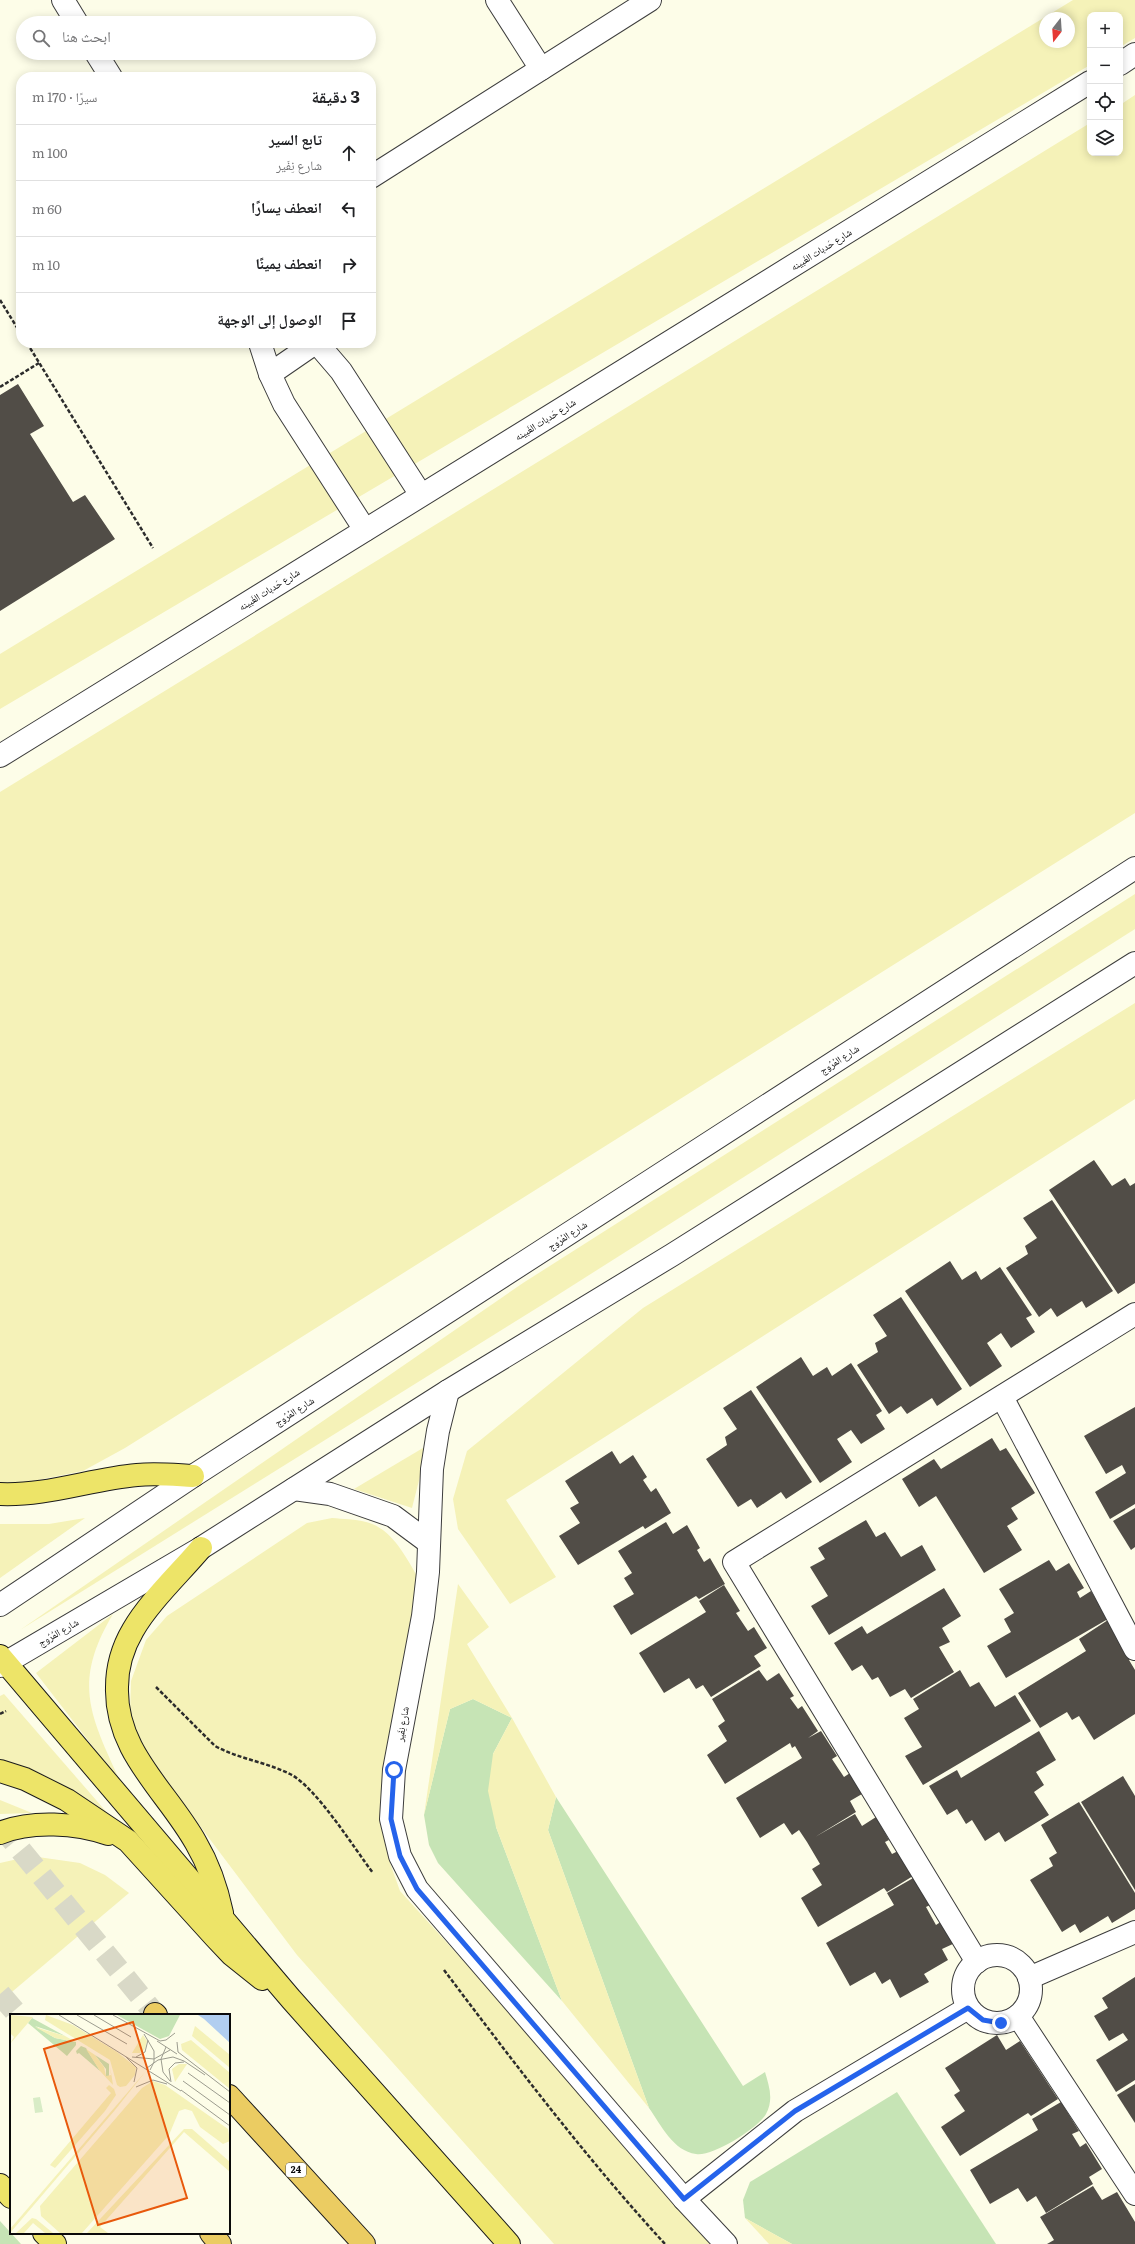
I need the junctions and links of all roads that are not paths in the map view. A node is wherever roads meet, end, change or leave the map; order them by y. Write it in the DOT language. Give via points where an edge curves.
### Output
graph roads {
  1 [pos="63,0"];
  2 [pos="497,0"];
  3 [pos="650,0"];
  4 [pos="73,16"];
  5 [pos="1135,54"];
  6 [pos="100,60"];
  7 [pos="1123,62"];
  8 [pos="541,69"];
  9 [pos="108,72"];
  10 [pos="1087,84"];
  11 [pos="376,174"];
  12 [pos="262,348"];
  13 [pos="309,348"];
  14 [pos="321,348"];
  15 [pos="270,374"];
  16 [pos="421,495"];
  17 [pos="364,530"];
  18 [pos="0,756"];
  19 [pos="1135,868"];
  20 [pos="1135,963"];
  21 [pos="1135,1314"];
  22 [pos="448,1391"];
  23 [pos="1002,1396"];
  24 [pos="193,1476"];
  25 [pos="294,1489"];
  26 [pos="0,1494"];
  27 [pos="428,1542"];
  28 [pos="201,1548"];
  29 [pos="0,1605"];
  30 [pos="1135,1649"];
  31 [pos="1,1663"];
  32 [pos="0,1771"];
  33 [pos="0,1833"];
  34 [pos="128,1841"];
  35 [pos="223,1918"];
  36 [pos="1135,1932"];
  37 [pos="977,1962"];
  38 [pos="1029,1978"];
  39 [pos="290,1999"];
  40 [pos="968,2008"];
  41 [pos="1018,2016"];
  42 [pos="230,2097"];
  43 [pos="0,2185"];
  44 [pos="1135,2194"];
  45 [pos="10,2196"];
  46 [pos="684,2199"];
  47 [pos="45,2234"];
  48 [pos="212,2234"];
  49 [pos="55,2244"];
  50 [pos="220,2244"];
  51 [pos="364,2244"];
  52 [pos="509,2244"];
  53 [pos="726,2244"];
  1 -- 4 [label="street"];
  2 -- 8 [label="street"];
  3 -- 8 [label="street"];
  5 -- 7 [label="street"];
  6 -- 9 [label="street"];
  8 -- 11 [label="street"];
  10 -- 16 [label="street, شارع حَدبات الغَبينه"];
  12 -- 15 [label="street"];
  13 -- 15 [label="street"];
  14 -- 16 [label="street" via="341,370"];
  15 -- 17 [label="street" via="284,404"];
  16 -- 17 [label="street, شارع حَدبات الغَبينه"];
  17 -- 18 [label="street, شارع حَدبات الغَبينه"];
  19 -- 24 [label="street, شارع المُرُوج"];
  20 -- 22 [label="street, شارع المُرُوج" via="672,1255"];
  21 -- 23 [label="street"];
  22 -- 25 [label="street, شارع المُرُوج"];
  22 -- 27 [label="street, شارع نِفَير" via="438,1431"];
  23 -- 30 [label="street"];
  23 -- 37 [label="street" via="734,1562"];
  24 -- 26 [label="main road" via="137,1474 24,1495"];
  24 -- 29 [label="street, شارع المُرُوج"];
  25 -- 27 [label="street" via="330,1494 393,1516"];
  25 -- 28 [label="street, شارع المُرُوج"];
  27 -- 46 [label="street, شارع نِفَير" via="428,1572 423,1616 394,1770 391,1819 400,1856 417,1889"];
  28 -- 31 [label="street, شارع المُرُوج"];
  28 -- 35 [label="main road" via="134,1629 120,1661 116,1698 121,1724 134,1755 205,1859 219,1898"];
  31 -- 35 [label="main road"];
  32 -- 34 [label="main road" via="67,1800"];
  33 -- 34 [label="main road" via="45,1824 87,1827"];
  34 -- 39 [label="main road" via="232,1955"];
  35 -- 39 [label="main road"];
  36 -- 38 [label="street"];
  37 -- 38 [label="street" via="996,1955 1007,1957 1025,1969"];
  37 -- 40 [label="street" via="969,1970 963,1988"];
  38 -- 41 [label="street" via="1030,1999"];
  39 -- 52 [label="main road"];
  40 -- 41 [label="street" via="975,2015 992,2022 1001,2023"];
  40 -- 46 [label="street" via="795,2111"];
  41 -- 44 [label="street"];
  42 -- 51 [label="highway, 24"];
  43 -- 45 [label="main road"];
  46 -- 53 [label="street, شارع نِفَير"];
  47 -- 49 [label="main road"];
  48 -- 50 [label="highway"];
}
